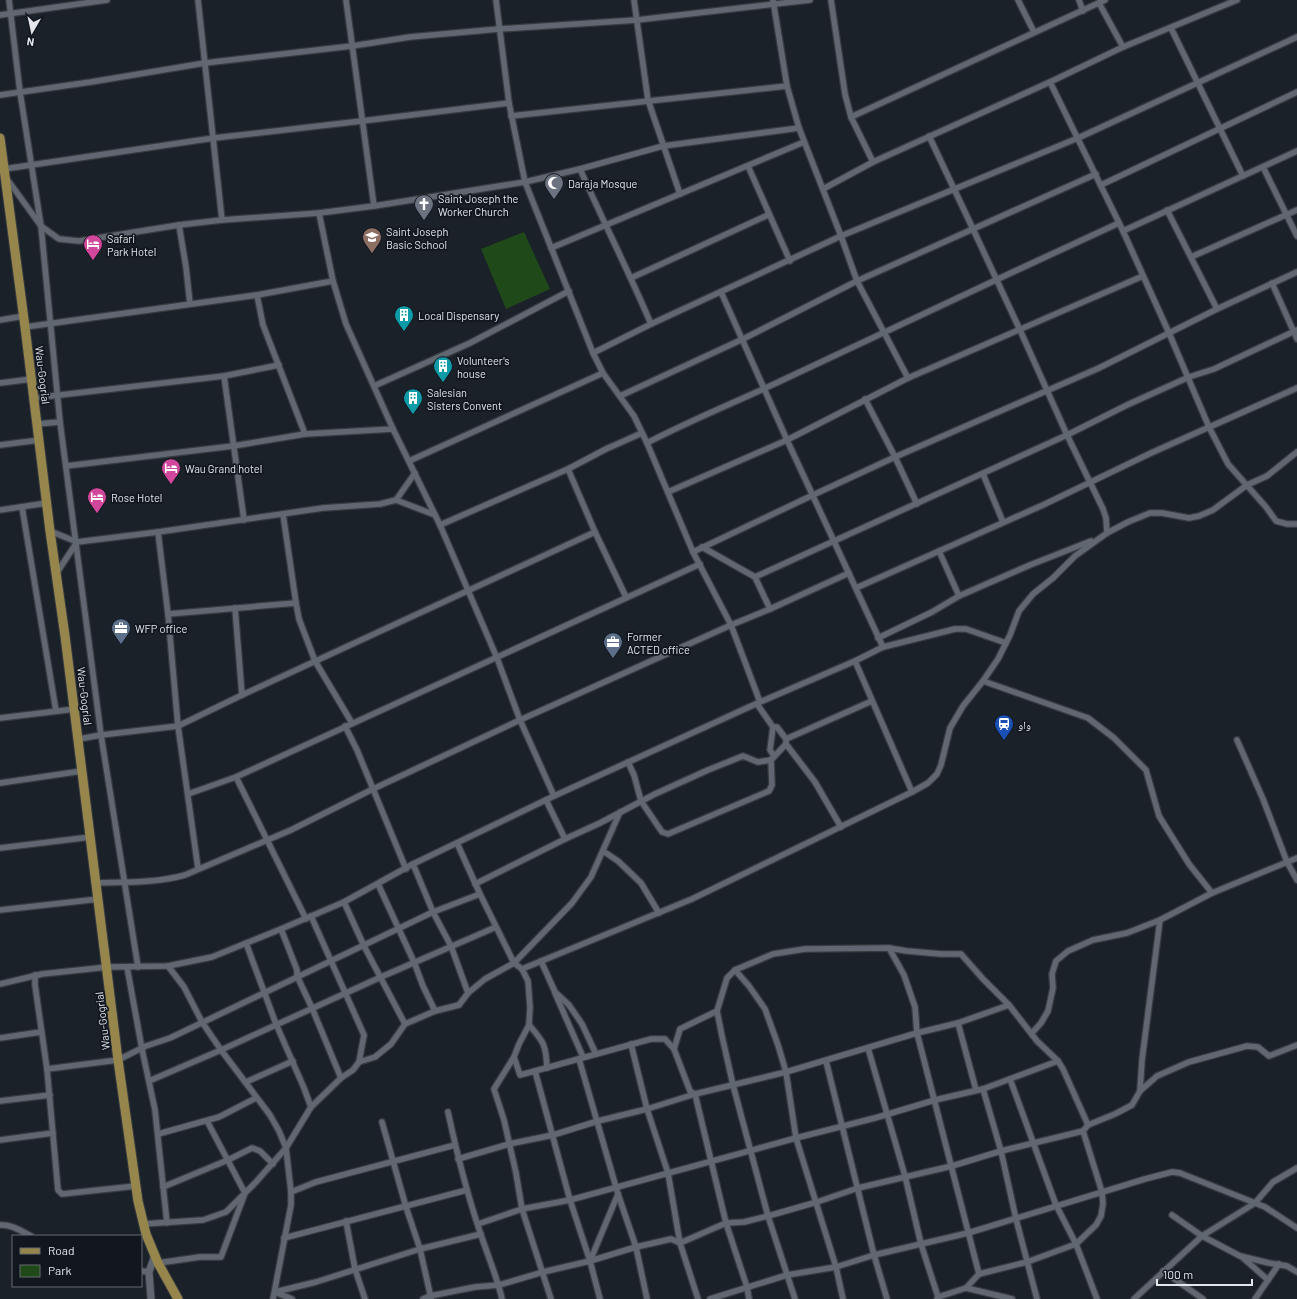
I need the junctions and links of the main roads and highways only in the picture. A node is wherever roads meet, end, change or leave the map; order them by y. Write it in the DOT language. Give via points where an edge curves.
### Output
graph roads {
  1 [pos="0,138"];
  2 [pos="3,188"];
  3 [pos="178,1299"];
  1 -- 2 [label="main road, Wau-Gogrial" via="5,173"];
  2 -- 3 [label="main road, Wau-Gogrial" via="24,316 136,1186 143,1224 156,1259"];
}
